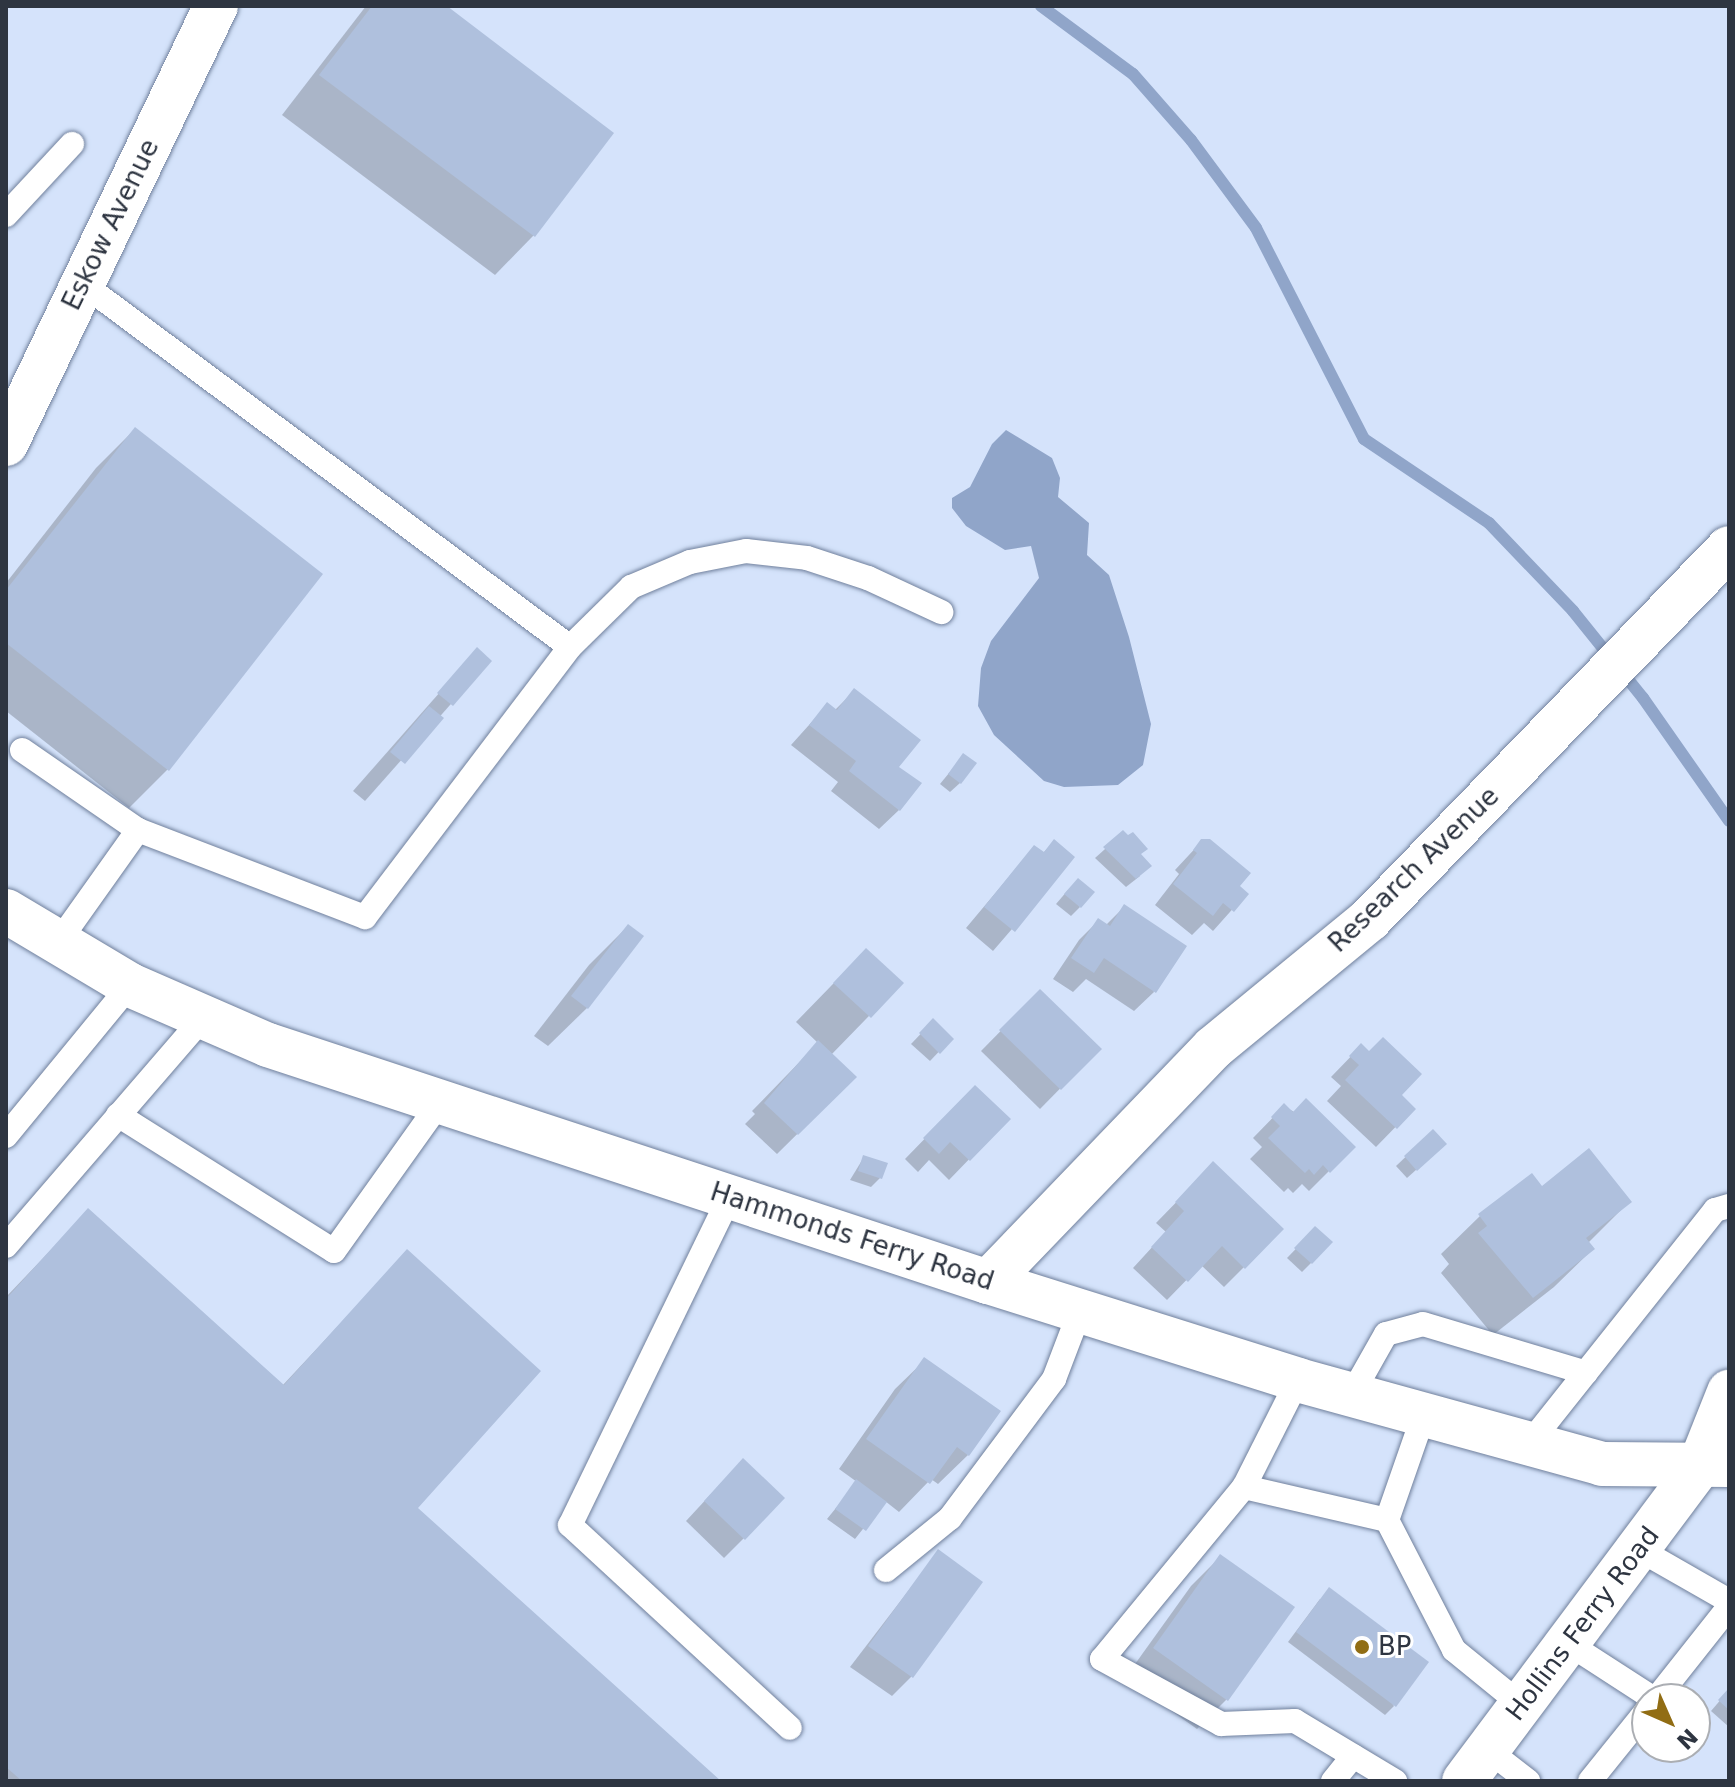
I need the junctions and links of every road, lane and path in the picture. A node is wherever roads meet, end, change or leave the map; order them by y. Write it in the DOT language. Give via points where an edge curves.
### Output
graph roads {
  1 [pos="216,6"];
  2 [pos="72,144"];
  3 [pos="6,215"];
  4 [pos="83,284"];
  5 [pos="6,444"];
  6 [pos="1729,548"];
  7 [pos="941,612"];
  8 [pos="570,647"];
  9 [pos="22,750"];
  10 [pos="138,830"];
  11 [pos="6,911"];
  12 [pos="57,944"];
  13 [pos="130,985"];
  14 [pos="202,1019"];
  15 [pos="441,1101"];
  16 [pos="118,1115"];
  17 [pos="6,1136"];
  18 [pos="730,1196"];
  19 [pos="1729,1206"];
  20 [pos="6,1246"];
  21 [pos="988,1282"];
  22 [pos="1080,1311"];
  23 [pos="1586,1373"];
  24 [pos="1298,1380"];
  25 [pos="1729,1392"];
  26 [pos="1352,1394"];
  27 [pos="1424,1414"];
  28 [pos="1529,1444"];
  29 [pos="1719,1458"];
  30 [pos="1244,1487"];
  31 [pos="1387,1520"];
  32 [pos="1640,1550"];
  33 [pos="886,1570"];
  34 [pos="1729,1601"];
  35 [pos="1729,1607"];
  36 [pos="1569,1644"];
  37 [pos="1668,1683"];
  38 [pos="1631,1684"];
  39 [pos="1523,1706"];
  40 [pos="790,1728"];
  41 [pos="1631,1730"];
  42 [pos="1353,1756"];
  43 [pos="1476,1766"];
  44 [pos="1333,1781"];
  45 [pos="1395,1781"];
  46 [pos="1528,1781"];
  47 [pos="1590,1781"];
  1 -- 4 [label="street, Eskow Avenue"];
  2 -- 3 [label="lane"];
  4 -- 5 [label="street, Eskow Avenue"];
  4 -- 8 [label="lane"];
  6 -- 21 [label="street, Research Avenue" via="1370,919 1213,1048"];
  7 -- 8 [label="lane" via="868,578 807,558 746,551 690,562 631,587"];
  8 -- 10 [label="lane" via="365,917"];
  9 -- 10 [label="lane"];
  10 -- 12 [label="lane"];
  11 -- 12 [label="street, Hammonds Ferry Road"];
  12 -- 13 [label="street, Hammonds Ferry Road"];
  13 -- 14 [label="street, Hammonds Ferry Road"];
  13 -- 17 [label="lane"];
  14 -- 15 [label="street, Hammonds Ferry Road"];
  14 -- 16 [label="lane"];
  15 -- 16 [label="lane" via="334,1251"];
  15 -- 18 [label="street, Hammonds Ferry Road"];
  16 -- 20 [label="lane"];
  18 -- 21 [label="street, Hammonds Ferry Road"];
  18 -- 40 [label="lane" via="570,1525"];
  19 -- 23 [label="lane" via="1715,1210"];
  21 -- 22 [label="street, Hammonds Ferry Road"];
  22 -- 24 [label="street, Hammonds Ferry Road"];
  22 -- 33 [label="lane" via="1045,1392 950,1518"];
  23 -- 26 [label="lane" via="1423,1324 1386,1334"];
  23 -- 28 [label="lane"];
  24 -- 26 [label="street, Hammonds Ferry Road"];
  24 -- 30 [label="lane"];
  25 -- 29 [label="street, Hollins Ferry Road"];
  26 -- 27 [label="street, Hammonds Ferry Road"];
  27 -- 28 [label="street, Hammonds Ferry Road"];
  27 -- 31 [label="lane"];
  28 -- 29 [label="street, Hammonds Ferry Road" via="1602,1464"];
  29 -- 32 [label="street, Hollins Ferry Road"];
  30 -- 31 [label="lane"];
  30 -- 42 [label="lane" via="1102,1659 1221,1724 1295,1721"];
  31 -- 39 [label="lane" via="1454,1650"];
  32 -- 34 [label="lane"];
  32 -- 36 [label="street, Hollins Ferry Road"];
  35 -- 37 [label="lane"];
  36 -- 38 [label="lane"];
  36 -- 39 [label="street, Hollins Ferry Road"];
  39 -- 43 [label="street, Hollins Ferry Road"];
  41 -- 47 [label="lane"];
  42 -- 44 [label="lane"];
  42 -- 45 [label="lane"];
  43 -- 46 [label="lane"];
}
